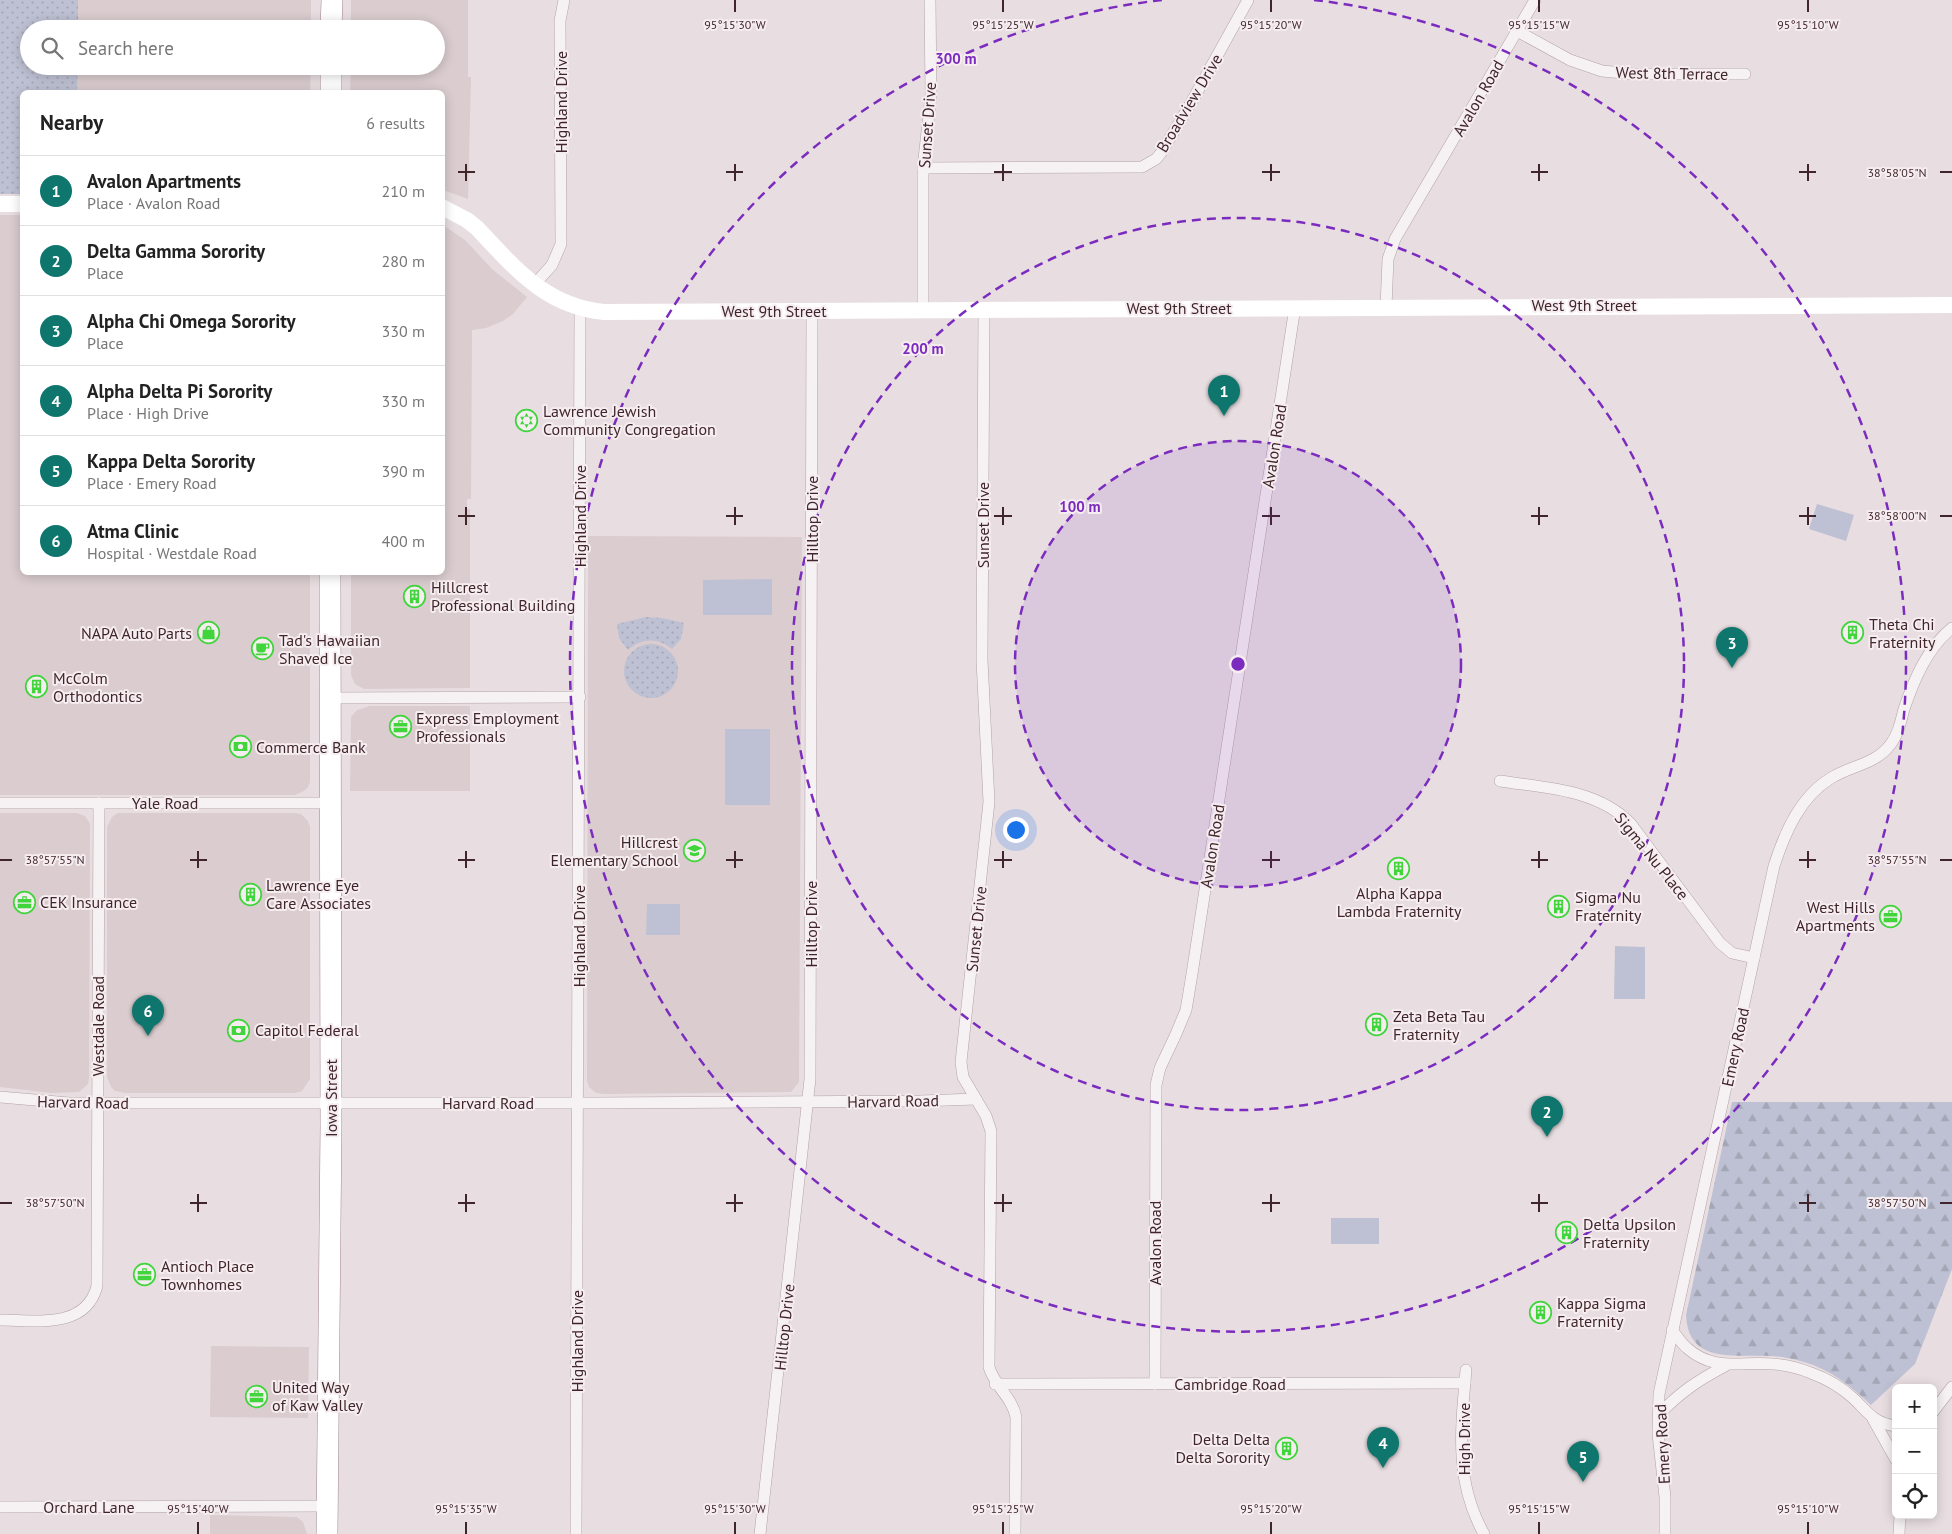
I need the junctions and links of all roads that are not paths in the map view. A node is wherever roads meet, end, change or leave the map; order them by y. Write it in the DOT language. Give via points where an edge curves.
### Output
graph roads {
  1 [pos="332,0"];
  2 [pos="564,0"];
  3 [pos="930,0"];
  4 [pos="1248,0"];
  5 [pos="1536,0"];
  6 [pos="332,20"];
  7 [pos="1518,31"];
  8 [pos="1745,74"];
  9 [pos="331,75"];
  10 [pos="331,90"];
  11 [pos="923,168"];
  12 [pos="0,204"];
  13 [pos="20,204"];
  14 [pos="445,208"];
  15 [pos="534,285"];
  16 [pos="1952,305"];
  17 [pos="580,307"];
  18 [pos="1295,307"];
  19 [pos="1386,307"];
  20 [pos="923,310"];
  21 [pos="984,310"];
  22 [pos="812,311"];
  23 [pos="330,575"];
  24 [pos="1952,628"];
  25 [pos="580,697"];
  26 [pos="331,698"];
  27 [pos="1500,781"];
  28 [pos="0,803"];
  29 [pos="99,803"];
  30 [pos="331,803"];
  31 [pos="1754,958"];
  32 [pos="0,1097"];
  33 [pos="976,1099"];
  34 [pos="331,1102"];
  35 [pos="809,1102"];
  36 [pos="98,1103"];
  37 [pos="578,1103"];
  38 [pos="0,1320"];
  39 [pos="1672,1330"];
  40 [pos="1725,1366"];
  41 [pos="1466,1370"];
  42 [pos="1465,1383"];
  43 [pos="996,1384"];
  44 [pos="1155,1384"];
  45 [pos="1952,1387"];
  46 [pos="1937,1407"];
  47 [pos="1659,1414"];
  48 [pos="1873,1418"];
  49 [pos="1892,1426"];
  50 [pos="1892,1452"];
  51 [pos="328,1506"];
  52 [pos="0,1507"];
  53 [pos="1900,1519"];
  54 [pos="328,1534"];
  55 [pos="576,1534"];
  56 [pos="760,1534"];
  57 [pos="1015,1534"];
  58 [pos="1484,1534"];
  59 [pos="1664,1534"];
  60 [pos="1899,1534"];
  1 -- 6 [label="highway"];
  2 -- 15 [label="street, Highland Drive" via="560,21 561,244 552,264"];
  3 -- 11 [label="street, Sunset Drive" via="931,95"];
  4 -- 11 [label="street, Broadview Drive" via="1161,153 1142,167"];
  5 -- 7 [label="street, Avalon Road"];
  7 -- 8 [label="street, West 8th Terrace" via="1570,60 1602,71"];
  7 -- 19 [label="street, Avalon Road" via="1393,244 1386,268"];
  9 -- 10 [label="highway"];
  11 -- 20 [label="street, Sunset Drive"];
  12 -- 13 [label="main road"];
  14 -- 15 [label="main road, West 9th Street" via="468,220"];
  15 -- 17 [label="main road, West 9th Street"];
  16 -- 19 [label="main road, West 9th Street"];
  17 -- 22 [label="main road, West 9th Street" via="626,312"];
  17 -- 25 [label="street, Highland Drive"];
  18 -- 19 [label="main road, West 9th Street"];
  18 -- 21 [label="main road, West 9th Street"];
  18 -- 44 [label="street, Avalon Road" via="1186,1010 1160,1068 1156,1085"];
  20 -- 21 [label="main road, West 9th Street"];
  20 -- 22 [label="main road, West 9th Street"];
  21 -- 33 [label="street, Sunset Drive" via="982,660 989,802 961,1062 963,1077"];
  22 -- 35 [label="street, Hilltop Drive"];
  23 -- 26 [label="highway, Iowa Street"];
  24 -- 31 [label="street, Emery Road" via="1922,666 1891,744 1882,754 1832,778 1816,789 1802,805 1774,866"];
  25 -- 26 [label="street"];
  25 -- 37 [label="street, Highland Drive"];
  26 -- 30 [label="highway, Iowa Street"];
  27 -- 31 [label="street, Sigma Nu Place" via="1587,796 1614,809 1631,824 1720,943 1732,953"];
  28 -- 29 [label="street, Yale Road"];
  29 -- 30 [label="street, Yale Road"];
  29 -- 36 [label="street, Westdale Road"];
  30 -- 34 [label="highway, Iowa Street"];
  31 -- 39 [label="street, Emery Road"];
  32 -- 36 [label="street, Harvard Road" via="40,1102"];
  33 -- 35 [label="street, Harvard Road"];
  33 -- 43 [label="street, Sunset Drive" via="991,1131 989,1367"];
  34 -- 36 [label="street, Harvard Road"];
  34 -- 37 [label="street, Harvard Road"];
  34 -- 51 [label="highway, Iowa Street"];
  35 -- 37 [label="street, Harvard Road"];
  35 -- 56 [label="street, Hilltop Drive"];
  36 -- 38 [label="street, Westdale Road" via="98,1278 95,1293 80,1312 64,1319"];
  37 -- 55 [label="street, Highland Drive"];
  39 -- 40 [label="street" via="1691,1352"];
  39 -- 47 [label="street, Emery Road" via="1659,1394"];
  40 -- 47 [label="street" via="1678,1394"];
  40 -- 48 [label="street" via="1773,1364 1811,1372 1852,1396"];
  41 -- 42 [label="street, High Drive"];
  42 -- 44 [label="street, Cambridge Road"];
  42 -- 58 [label="street, High Drive" via="1460,1435 1462,1468 1469,1499"];
  43 -- 44 [label="street, Cambridge Road"];
  43 -- 57 [label="street, Sunset Drive" via="1014,1407 1016,1417"];
  45 -- 46 [label="street"];
  47 -- 59 [label="street, Emery Road"];
  48 -- 49 [label="street"];
  48 -- 50 [label="street"];
  51 -- 52 [label="street, Orchard Lane"];
  51 -- 54 [label="highway, Iowa Street"];
  53 -- 60 [label="street"];
}
